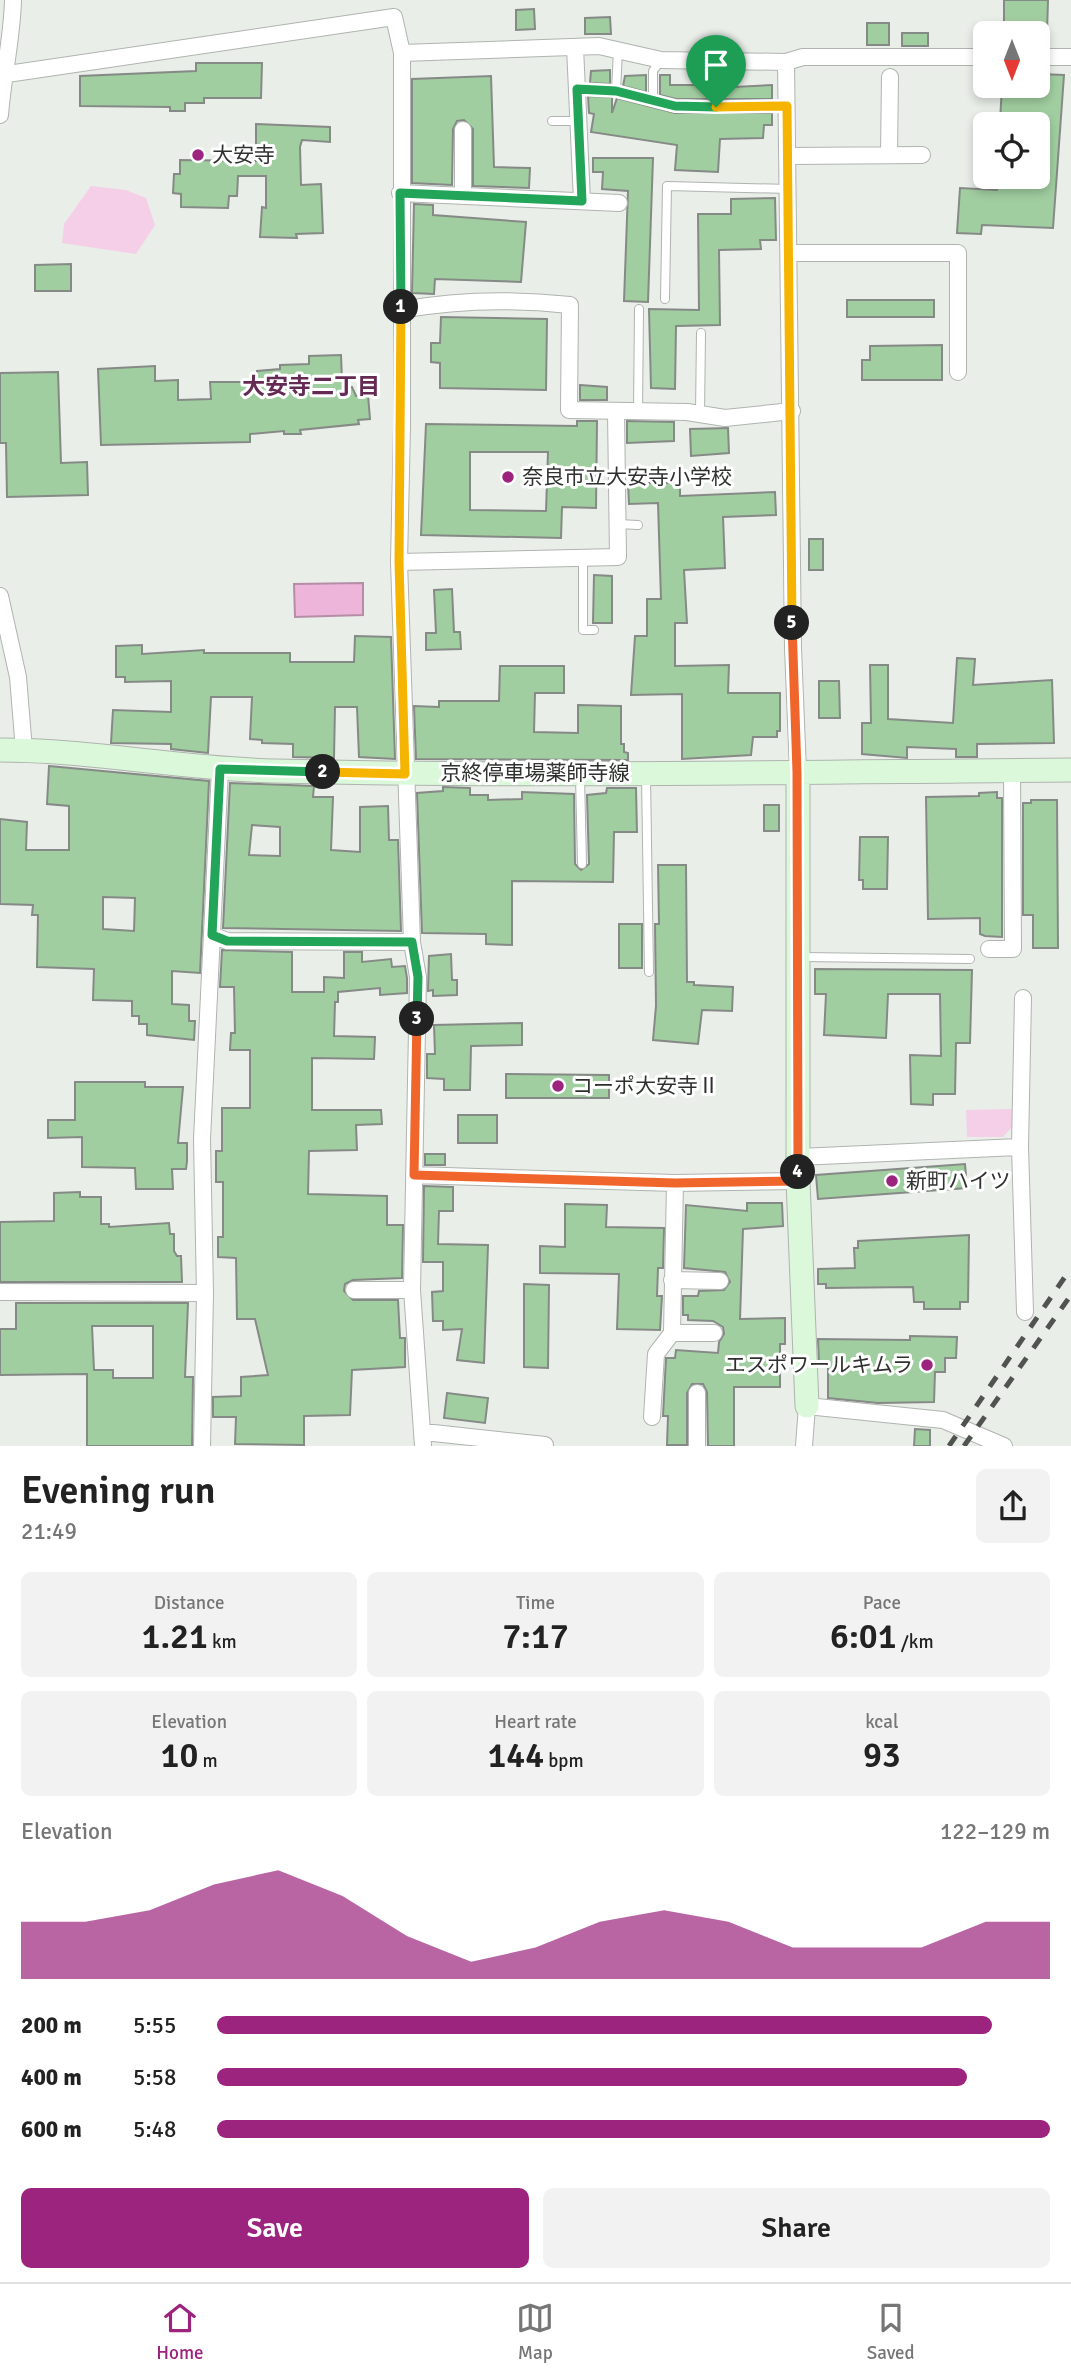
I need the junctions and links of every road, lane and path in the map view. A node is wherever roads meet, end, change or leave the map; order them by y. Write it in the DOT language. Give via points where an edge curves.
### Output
graph roads {
  1 [pos="13,0"];
  2 [pos="394,8"];
  3 [pos="575,47"];
  4 [pos="618,50"];
  5 [pos="402,53"];
  6 [pos="1050,57"];
  7 [pos="1071,57"];
  8 [pos="662,60"];
  9 [pos="705,62"];
  10 [pos="786,62"];
  11 [pos="973,63"];
  12 [pos="2,75"];
  13 [pos="890,77"];
  14 [pos="577,89"];
  15 [pos="616,91"];
  16 [pos="653,101"];
  17 [pos="787,106"];
  18 [pos="716,107"];
  19 [pos="0,115"];
  20 [pos="552,121"];
  21 [pos="580,121"];
  22 [pos="463,130"];
  23 [pos="889,155"];
  24 [pos="922,155"];
  25 [pos="789,156"];
  26 [pos="789,189"];
  27 [pos="400,193"];
  28 [pos="463,194"];
  29 [pos="582,201"];
  30 [pos="619,203"];
  31 [pos="789,253"];
  32 [pos="665,299"];
  33 [pos="639,309"];
  34 [pos="401,310"];
  35 [pos="701,333"];
  36 [pos="958,372"];
  37 [pos="792,411"];
  38 [pos="616,412"];
  39 [pos="638,412"];
  40 [pos="700,414"];
  41 [pos="618,524"];
  42 [pos="638,526"];
  43 [pos="583,558"];
  44 [pos="399,562"];
  45 [pos="0,596"];
  46 [pos="594,630"];
  47 [pos="0,750"];
  48 [pos="23,750"];
  49 [pos="220,769"];
  50 [pos="1071,769"];
  51 [pos="1012,770"];
  52 [pos="797,772"];
  53 [pos="580,773"];
  54 [pos="646,773"];
  55 [pos="405,774"];
  56 [pos="582,864"];
  57 [pos="212,935"];
  58 [pos="412,942"];
  59 [pos="989,949"];
  60 [pos="798,957"];
  61 [pos="970,959"];
  62 [pos="649,972"];
  63 [pos="1023,998"];
  64 [pos="1020,1147"];
  65 [pos="799,1157"];
  66 [pos="414,1175"];
  67 [pos="798,1181"];
  68 [pos="675,1183"];
  69 [pos="672,1280"];
  70 [pos="720,1281"];
  71 [pos="354,1290"];
  72 [pos="412,1290"];
  73 [pos="0,1292"];
  74 [pos="205,1293"];
  75 [pos="1024,1312"];
  76 [pos="673,1333"];
  77 [pos="714,1333"];
  78 [pos="697,1393"];
  79 [pos="807,1406"];
  80 [pos="652,1417"];
  81 [pos="424,1439"];
  82 [pos="545,1445"];
  83 [pos="202,1446"];
  84 [pos="697,1446"];
  85 [pos="804,1446"];
  86 [pos="1004,1446"];
  1 -- 12 [label="street" via="12,35"];
  2 -- 5 [label="street"];
  2 -- 12 [label="street"];
  3 -- 4 [label="street"];
  3 -- 5 [label="street"];
  3 -- 14 [label="street"];
  4 -- 8 [label="street"];
  4 -- 15 [label="lane"];
  5 -- 27 [label="street"];
  6 -- 7 [label="street"];
  8 -- 9 [label="street"];
  8 -- 16 [label="lane" via="653,71"];
  9 -- 10 [label="street"];
  9 -- 18 [label="lane" via="716,73"];
  10 -- 11 [label="street" via="803,57"];
  10 -- 17 [label="street"];
  12 -- 19 [label="street"];
  13 -- 23 [label="street"];
  14 -- 15 [label="lane"];
  14 -- 21 [label="street"];
  15 -- 16 [label="lane"];
  16 -- 18 [label="lane"];
  17 -- 18 [label="lane"];
  17 -- 25 [label="street"];
  20 -- 21 [label="lane"];
  21 -- 29 [label="street"];
  22 -- 28 [label="street"];
  23 -- 24 [label="street"];
  23 -- 25 [label="street"];
  25 -- 26 [label="street"];
  26 -- 31 [label="street"];
  26 -- 32 [label="lane" via="667,186"];
  27 -- 28 [label="street"];
  27 -- 34 [label="street"];
  28 -- 29 [label="street" via="551,195"];
  29 -- 30 [label="street"];
  31 -- 36 [label="street" via="958,253"];
  31 -- 37 [label="street"];
  33 -- 39 [label="lane"];
  34 -- 38 [label="street" via="521,300 570,305 569,410"];
  34 -- 44 [label="street"];
  35 -- 40 [label="lane"];
  37 -- 40 [label="street" via="724,418"];
  37 -- 52 [label="street"];
  38 -- 39 [label="street"];
  38 -- 41 [label="street"];
  39 -- 40 [label="street"];
  41 -- 42 [label="lane"];
  41 -- 43 [label="street" via="618,557"];
  43 -- 44 [label="street"];
  43 -- 46 [label="lane" via="583,630"];
  44 -- 55 [label="street"];
  45 -- 48 [label="street" via="19,677"];
  47 -- 48 [label="main road, 京終停車場薬師寺線"];
  48 -- 49 [label="main road, 京終停車場薬師寺線"];
  49 -- 55 [label="main road, 京終停車場薬師寺線"];
  49 -- 57 [label="street"];
  50 -- 51 [label="main road, 京終停車場薬師寺線"];
  51 -- 52 [label="main road, 京終停車場薬師寺線"];
  51 -- 59 [label="street" via="1013,949"];
  52 -- 54 [label="main road, 京終停車場薬師寺線"];
  52 -- 60 [label="main road"];
  53 -- 54 [label="main road, 京終停車場薬師寺線"];
  53 -- 55 [label="main road, 京終停車場薬師寺線"];
  53 -- 56 [label="lane"];
  54 -- 62 [label="lane"];
  55 -- 58 [label="street"];
  57 -- 58 [label="street" via="227,941"];
  57 -- 74 [label="street" via="202,1139"];
  58 -- 66 [label="street" via="418,977"];
  60 -- 61 [label="lane"];
  60 -- 65 [label="main road"];
  63 -- 64 [label="street"];
  64 -- 65 [label="street"];
  64 -- 75 [label="street"];
  65 -- 67 [label="main road"];
  66 -- 68 [label="street"];
  66 -- 72 [label="street"];
  67 -- 68 [label="street"];
  67 -- 79 [label="main road"];
  68 -- 69 [label="street"];
  69 -- 70 [label="street"];
  69 -- 76 [label="street"];
  71 -- 72 [label="street"];
  72 -- 81 [label="street"];
  73 -- 74 [label="street"];
  74 -- 83 [label="street"];
  76 -- 77 [label="street"];
  76 -- 80 [label="street" via="656,1354"];
  78 -- 84 [label="street"];
  79 -- 85 [label="street"];
  79 -- 86 [label="street" via="943,1420"];
  81 -- 82 [label="street"];
}
